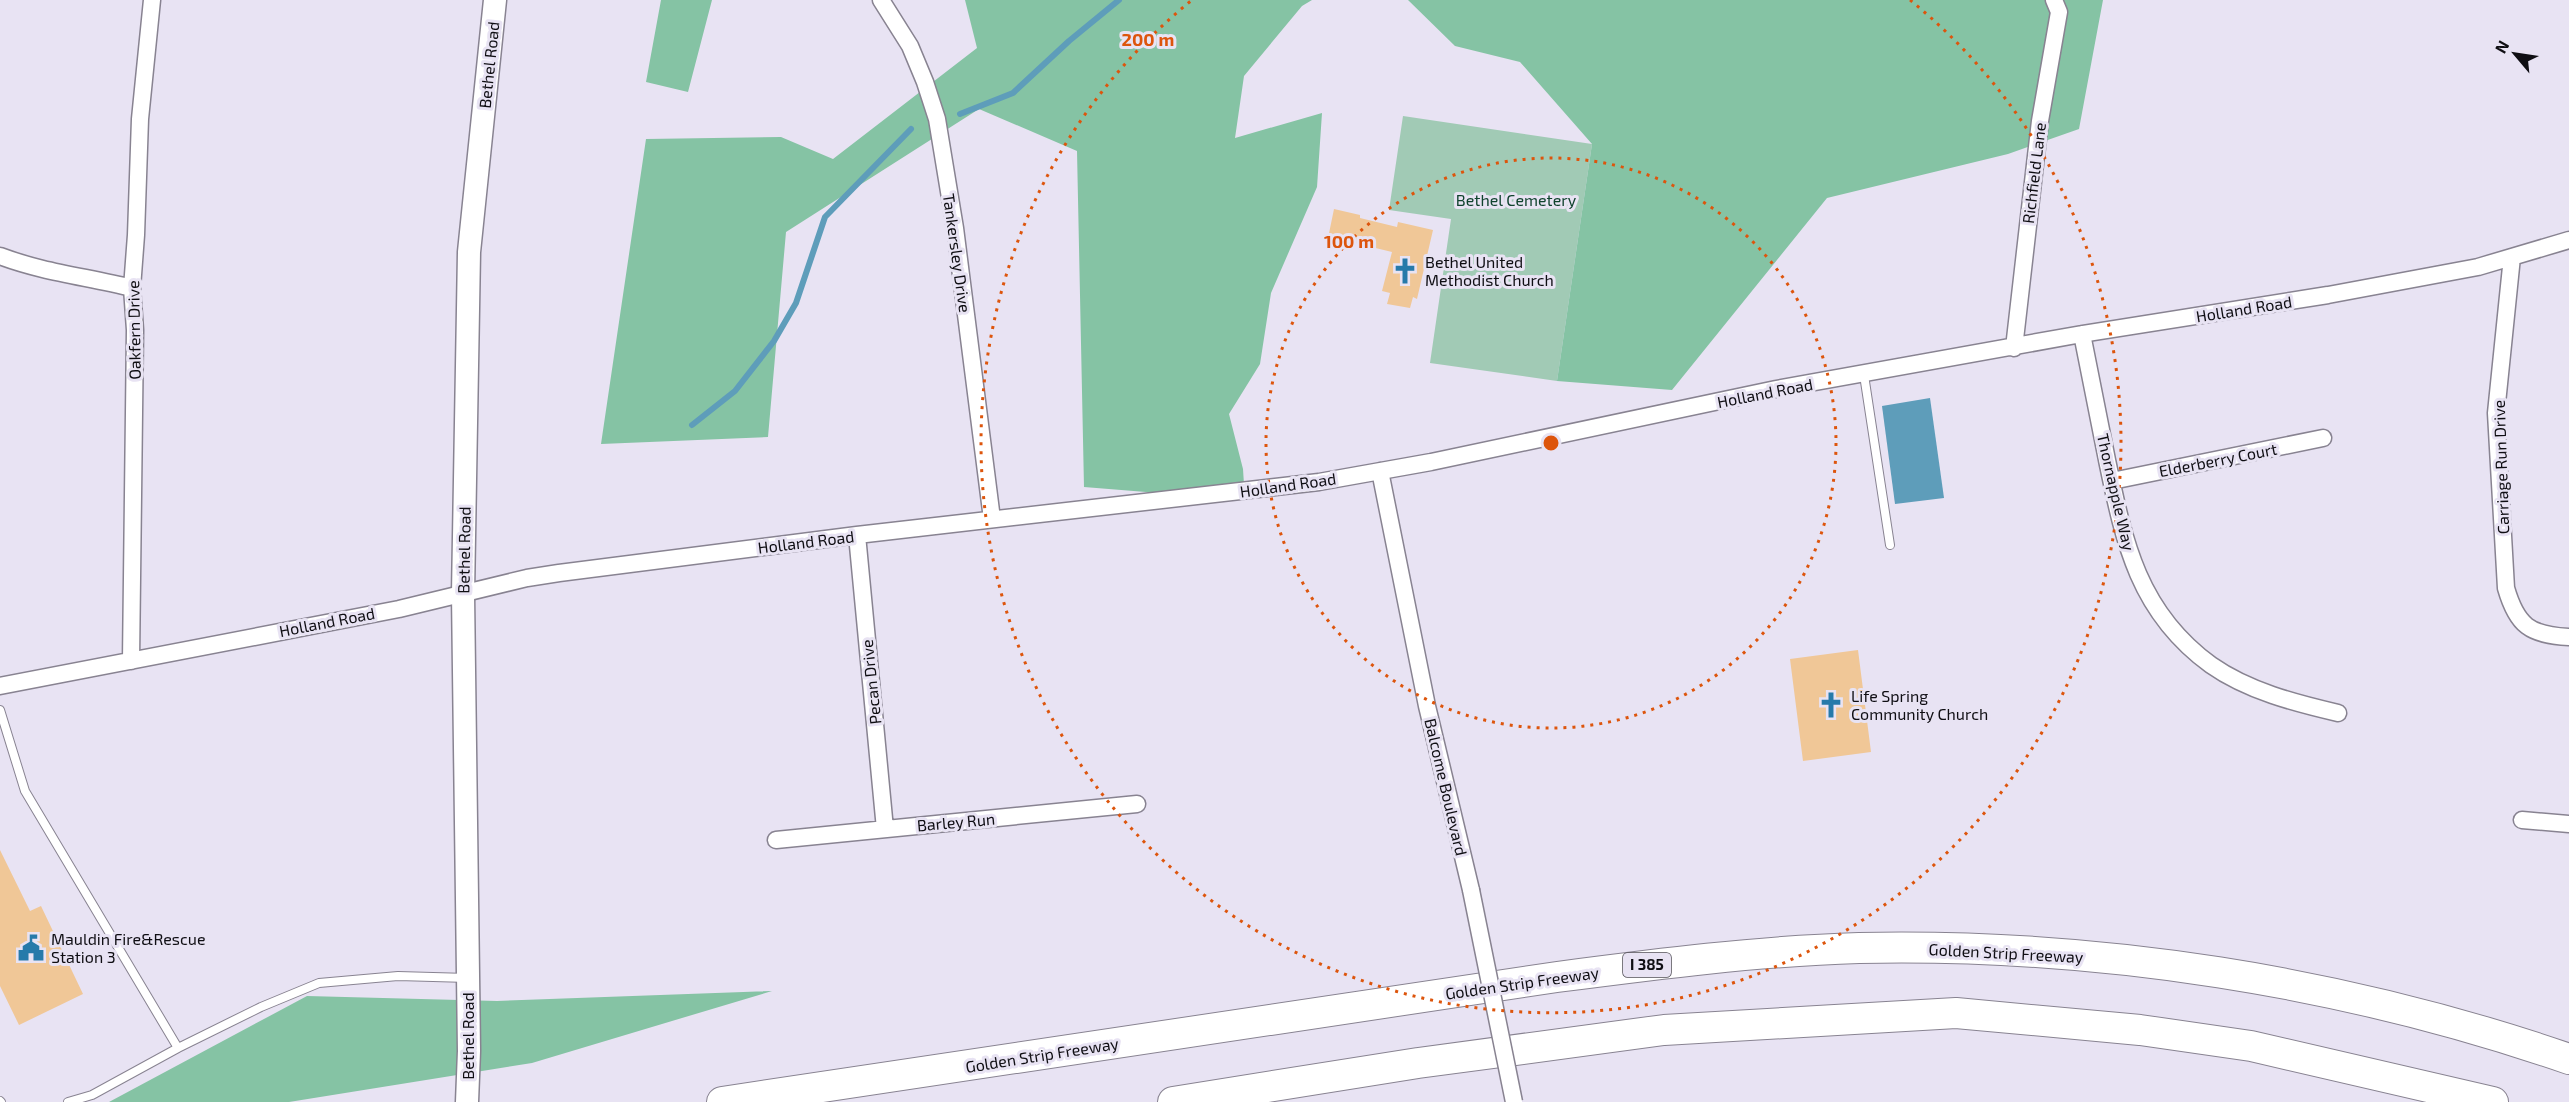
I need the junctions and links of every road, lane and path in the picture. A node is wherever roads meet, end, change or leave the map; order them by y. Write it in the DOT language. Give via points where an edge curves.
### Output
graph roads {
  1 [pos="152,0"];
  2 [pos="495,0"];
  3 [pos="881,0"];
  4 [pos="2054,0"];
  5 [pos="2569,240"];
  6 [pos="0,256"];
  7 [pos="2512,256"];
  8 [pos="132,288"];
  9 [pos="2082,334"];
  10 [pos="2014,348"];
  11 [pos="1864,375"];
  12 [pos="2323,438"];
  13 [pos="1380,471"];
  14 [pos="2112,481"];
  15 [pos="992,519"];
  16 [pos="857,535"];
  17 [pos="1890,545"];
  18 [pos="463,594"];
  19 [pos="2569,637"];
  20 [pos="131,661"];
  21 [pos="0,686"];
  22 [pos="0,710"];
  23 [pos="2338,713"];
  24 [pos="1137,804"];
  25 [pos="2522,820"];
  26 [pos="2569,824"];
  27 [pos="885,829"];
  28 [pos="776,840"];
  29 [pos="468,978"];
  30 [pos="178,1048"];
  31 [pos="2569,1059"];
  32 [pos="68,1102"];
  33 [pos="467,1102"];
  34 [pos="722,1102"];
  35 [pos="1173,1102"];
  36 [pos="1514,1102"];
  37 [pos="2493,1102"];
  1 -- 8 [label="street, Oakfern Drive"];
  2 -- 18 [label="street, Bethel Road" via="469,252"];
  3 -- 15 [label="street, Tankersley Drive" via="910,46 937,119"];
  4 -- 10 [label="street, Richfield Lane" via="2059,12 2040,122"];
  5 -- 7 [label="street, Holland Road"];
  6 -- 8 [label="street" via="31,267"];
  7 -- 9 [label="street, Holland Road" via="2478,267 2328,295"];
  7 -- 19 [label="street, Carriage Run Drive" via="2496,413 2506,588 2515,613 2526,627 2549,636"];
  8 -- 20 [label="street, Oakfern Drive" via="135,330"];
  9 -- 10 [label="street, Holland Road"];
  9 -- 14 [label="street, Thornapple Way"];
  10 -- 11 [label="street, Holland Road"];
  11 -- 13 [label="street, Holland Road" via="1776,389"];
  11 -- 17 [label="lane"];
  12 -- 14 [label="street, Elderberry Court"];
  13 -- 15 [label="street, Holland Road" via="1242,492"];
  13 -- 36 [label="street, Balcome Boulevard, bridge"];
  14 -- 23 [label="street, Thornapple Way" via="2135,571 2154,607 2180,639 2210,664 2244,683"];
  15 -- 16 [label="street, Holland Road"];
  16 -- 18 [label="street, Holland Road" via="559,573"];
  16 -- 27 [label="street, Pecan Drive"];
  18 -- 20 [label="street, Holland Road"];
  18 -- 29 [label="street, Bethel Road"];
  20 -- 21 [label="street, Holland Road"];
  22 -- 30 [label="lane" via="25,791"];
  24 -- 27 [label="street, Barley Run"];
  25 -- 26 [label="street"];
  27 -- 28 [label="street, Barley Run"];
  29 -- 30 [label="lane" via="398,976 319,983"];
  29 -- 33 [label="street, Bethel Road"];
  30 -- 32 [label="lane" via="92,1095"];
  31 -- 34 [label="highway, Golden Strip Freeway / I 385" via="2352,998 2148,963 1961,949 1859,948 1763,953 1613,970"];
  35 -- 37 [label="highway" via="1418,1063 1664,1030 1956,1013 2139,1030 2251,1046"];
}
